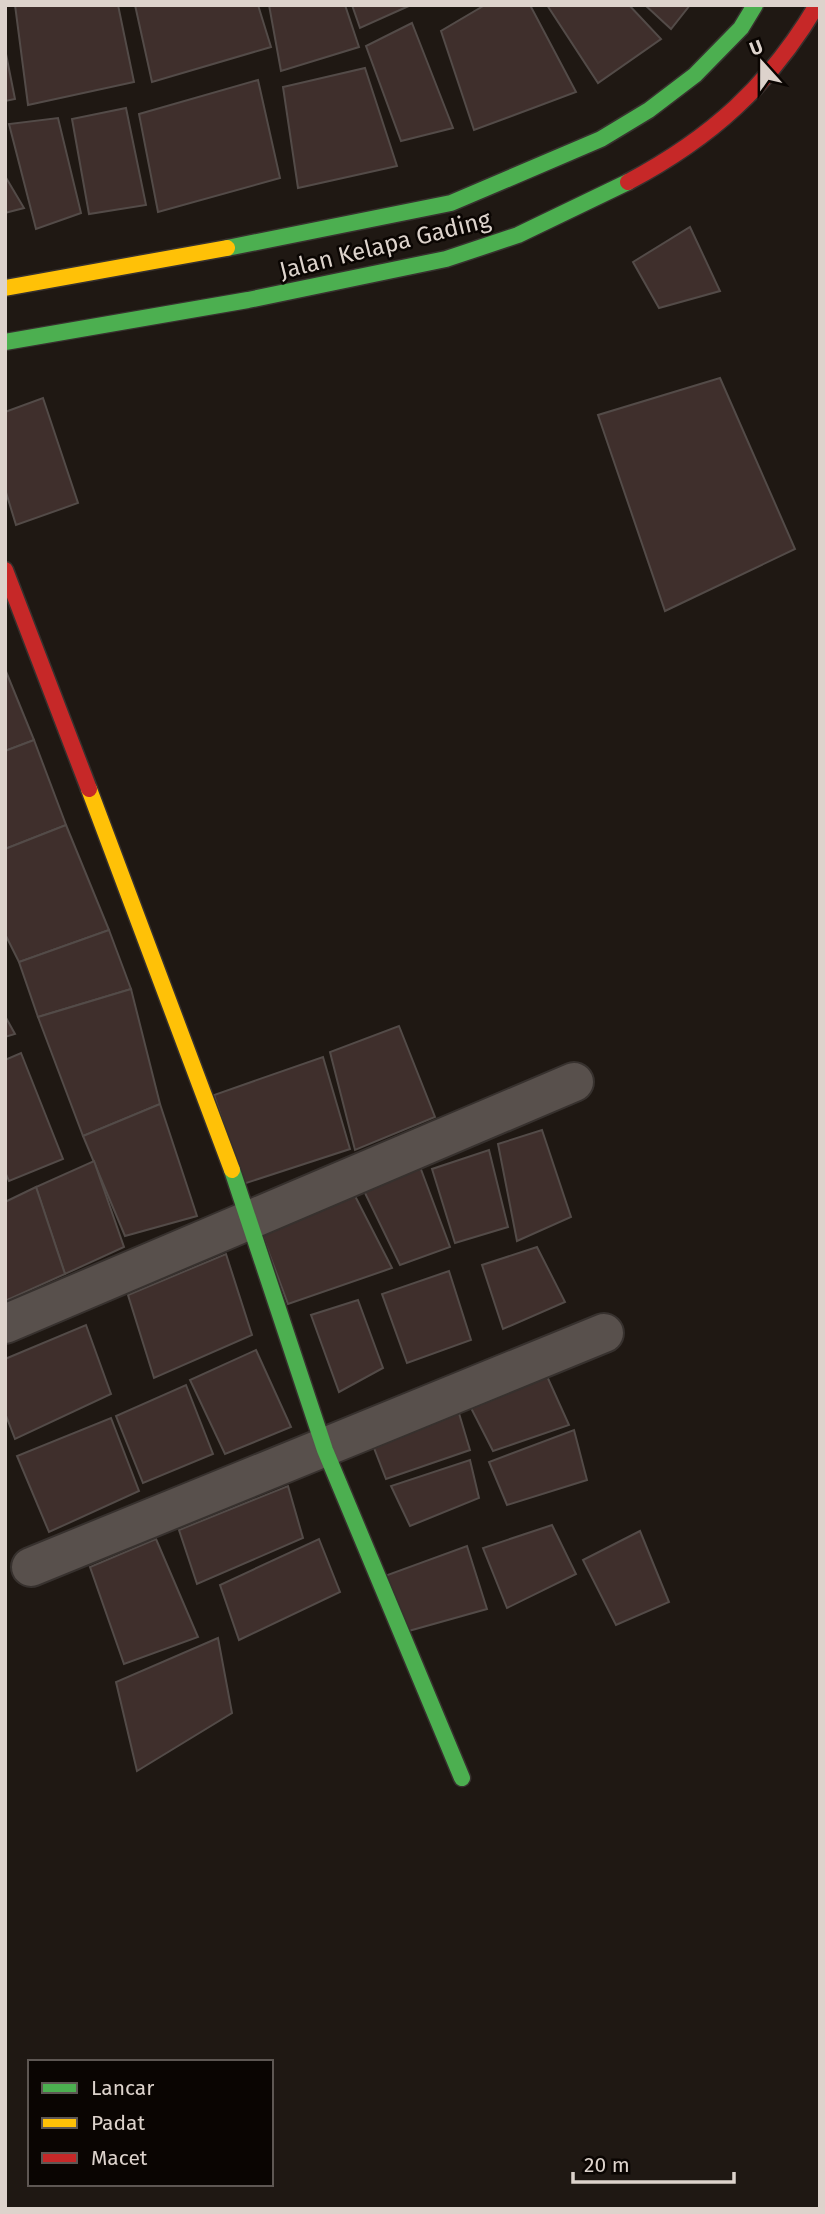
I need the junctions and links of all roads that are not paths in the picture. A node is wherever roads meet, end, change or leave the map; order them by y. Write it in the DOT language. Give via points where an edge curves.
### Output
graph roads {
  1 [pos="755,5"];
  2 [pos="817,5"];
  3 [pos="5,288"];
  4 [pos="5,342"];
  5 [pos="5,570"];
  6 [pos="574,1082"];
  7 [pos="249,1218"];
  8 [pos="5,1324"];
  9 [pos="604,1333"];
  10 [pos="325,1450"];
  11 [pos="31,1567"];
  12 [pos="462,1778"];
  1 -- 3 [label="street, Jalan Kelapa Gading" via="741,28 695,75 649,110 601,139 452,209"];
  2 -- 4 [label="street, Jalan Kelapa Gading" via="783,61 744,105 675,158 540,225 233,304"];
  5 -- 7 [label="street" via="214,1115"];
  6 -- 7 [label="street"];
  7 -- 8 [label="street"];
  7 -- 10 [label="street"];
  9 -- 10 [label="street"];
  10 -- 11 [label="street"];
  10 -- 12 [label="street"];
}
